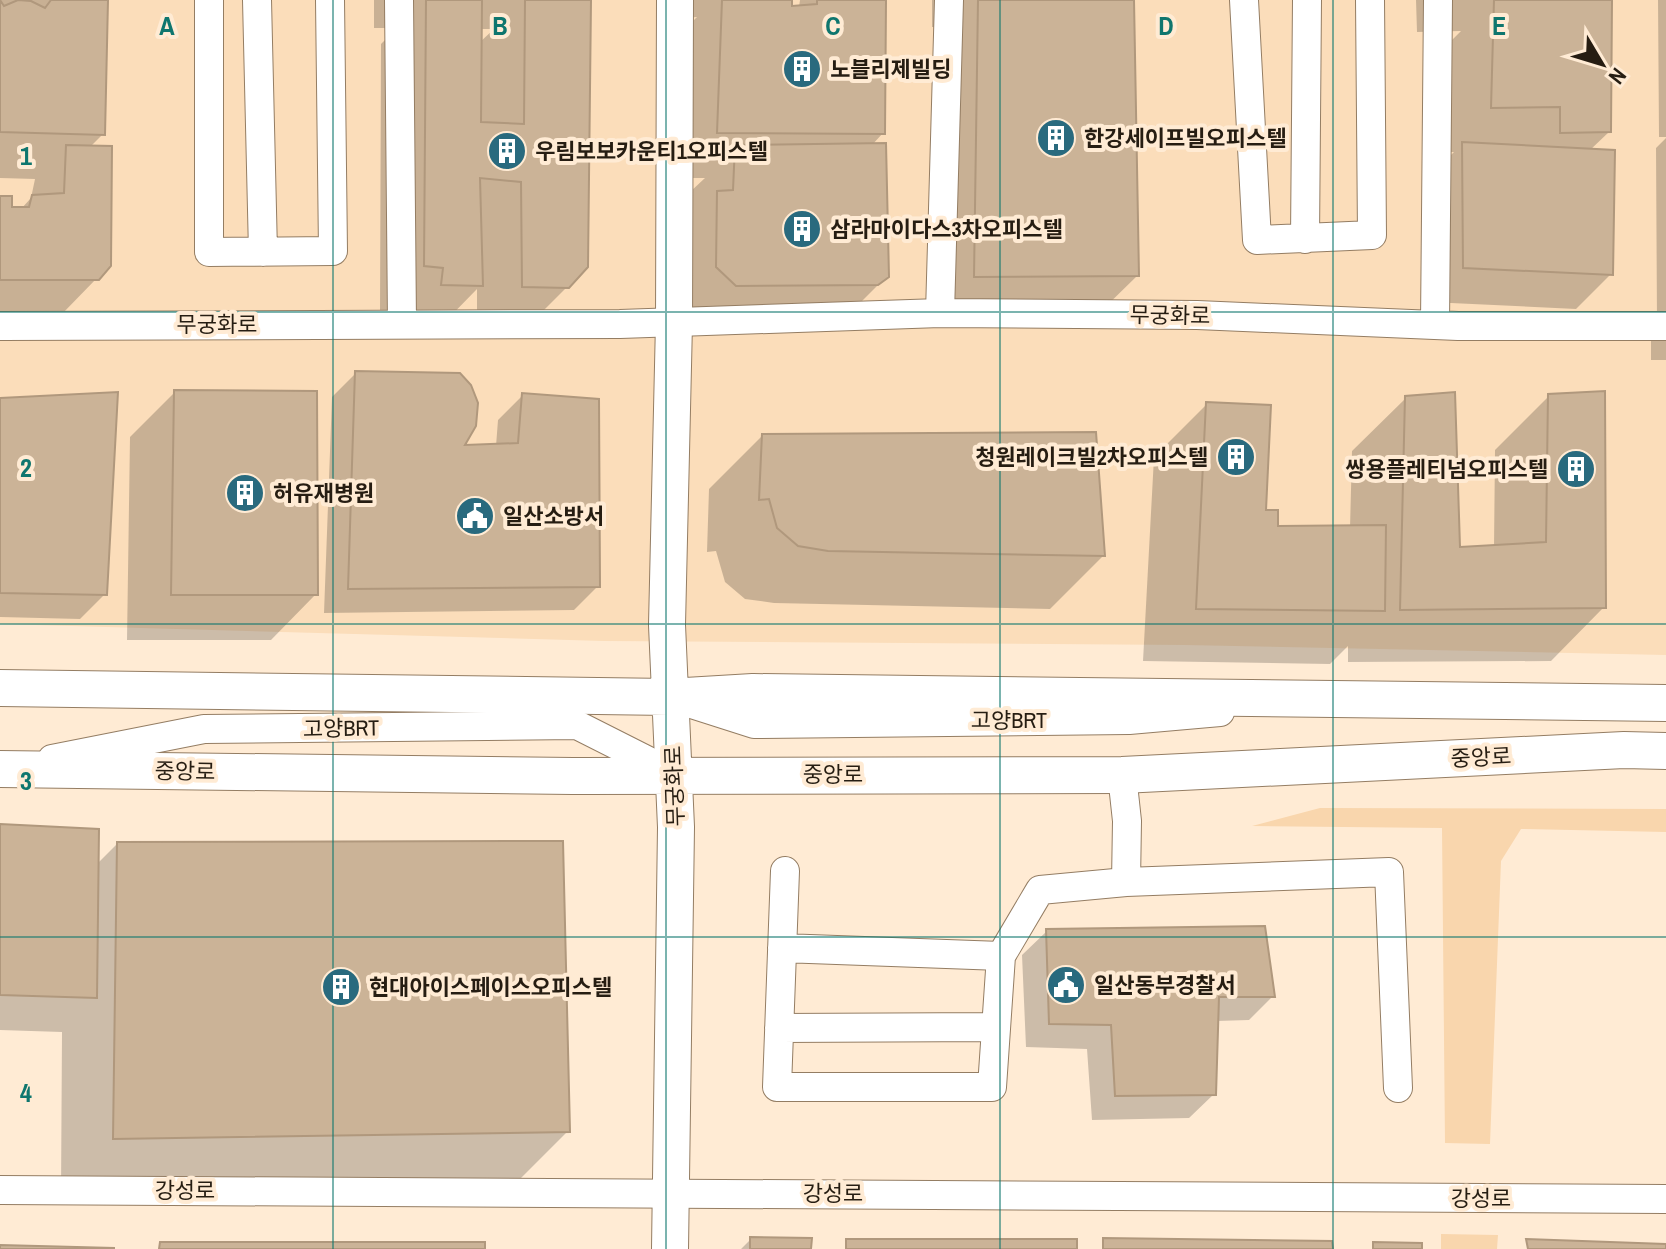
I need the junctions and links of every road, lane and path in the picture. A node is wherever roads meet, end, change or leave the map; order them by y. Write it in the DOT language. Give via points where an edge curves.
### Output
graph roads {
  1 [pos="209,0"];
  2 [pos="257,0"];
  3 [pos="330,0"];
  4 [pos="399,0"];
  5 [pos="675,0"];
  6 [pos="949,0"];
  7 [pos="1244,0"];
  8 [pos="1307,0"];
  9 [pos="1370,0"];
  10 [pos="1438,0"];
  11 [pos="1305,239"];
  12 [pos="263,252"];
  13 [pos="940,313"];
  14 [pos="402,323"];
  15 [pos="674,323"];
  16 [pos="1435,324"];
  17 [pos="0,326"];
  18 [pos="1666,326"];
  19 [pos="0,688"];
  20 [pos="669,697"];
  21 [pos="1666,703"];
  22 [pos="1666,751"];
  23 [pos="0,769"];
  24 [pos="674,774"];
  25 [pos="1122,775"];
  26 [pos="785,871"];
  27 [pos="1126,882"];
  28 [pos="782,948"];
  29 [pos="1001,956"];
  30 [pos="996,1027"];
  31 [pos="779,1028"];
  32 [pos="1398,1088"];
  33 [pos="0,1190"];
  34 [pos="669,1192"];
  35 [pos="1666,1199"];
  36 [pos="670,1249"];
  1 -- 12 [label="street" via="209,252"];
  2 -- 12 [label="street"];
  3 -- 12 [label="street" via="333,251"];
  4 -- 14 [label="street"];
  5 -- 15 [label="main road, 무궁화로"];
  6 -- 13 [label="street"];
  7 -- 11 [label="street" via="1257,240"];
  8 -- 11 [label="street"];
  9 -- 11 [label="street" via="1372,235"];
  10 -- 16 [label="street"];
  13 -- 15 [label="street, 무궁화로"];
  13 -- 16 [label="street, 무궁화로"];
  14 -- 15 [label="street, 무궁화로"];
  14 -- 17 [label="street, 무궁화로"];
  15 -- 20 [label="main road, 무궁화로"];
  16 -- 18 [label="street, 무궁화로"];
  19 -- 20 [label="main road"];
  20 -- 21 [label="main road" via="753,692"];
  20 -- 24 [label="main road, 무궁화로"];
  22 -- 25 [label="main road, 중앙로"];
  23 -- 24 [label="main road, 중앙로"];
  23 -- 24 [label="street, 고양BRT" via="204,729 577,725"];
  24 -- 25 [label="main road, 중앙로"];
  24 -- 34 [label="main road, 무궁화로"];
  25 -- 27 [label="street"];
  26 -- 28 [label="street"];
  27 -- 29 [label="street" via="1040,890"];
  27 -- 32 [label="street" via="1389,872"];
  28 -- 29 [label="street"];
  28 -- 31 [label="street"];
  29 -- 30 [label="street"];
  30 -- 31 [label="street"];
  30 -- 31 [label="street" via="992,1087 777,1087"];
  33 -- 34 [label="street, 강성로"];
  34 -- 35 [label="street, 강성로"];
  34 -- 36 [label="main road, 무궁화로"];
}
